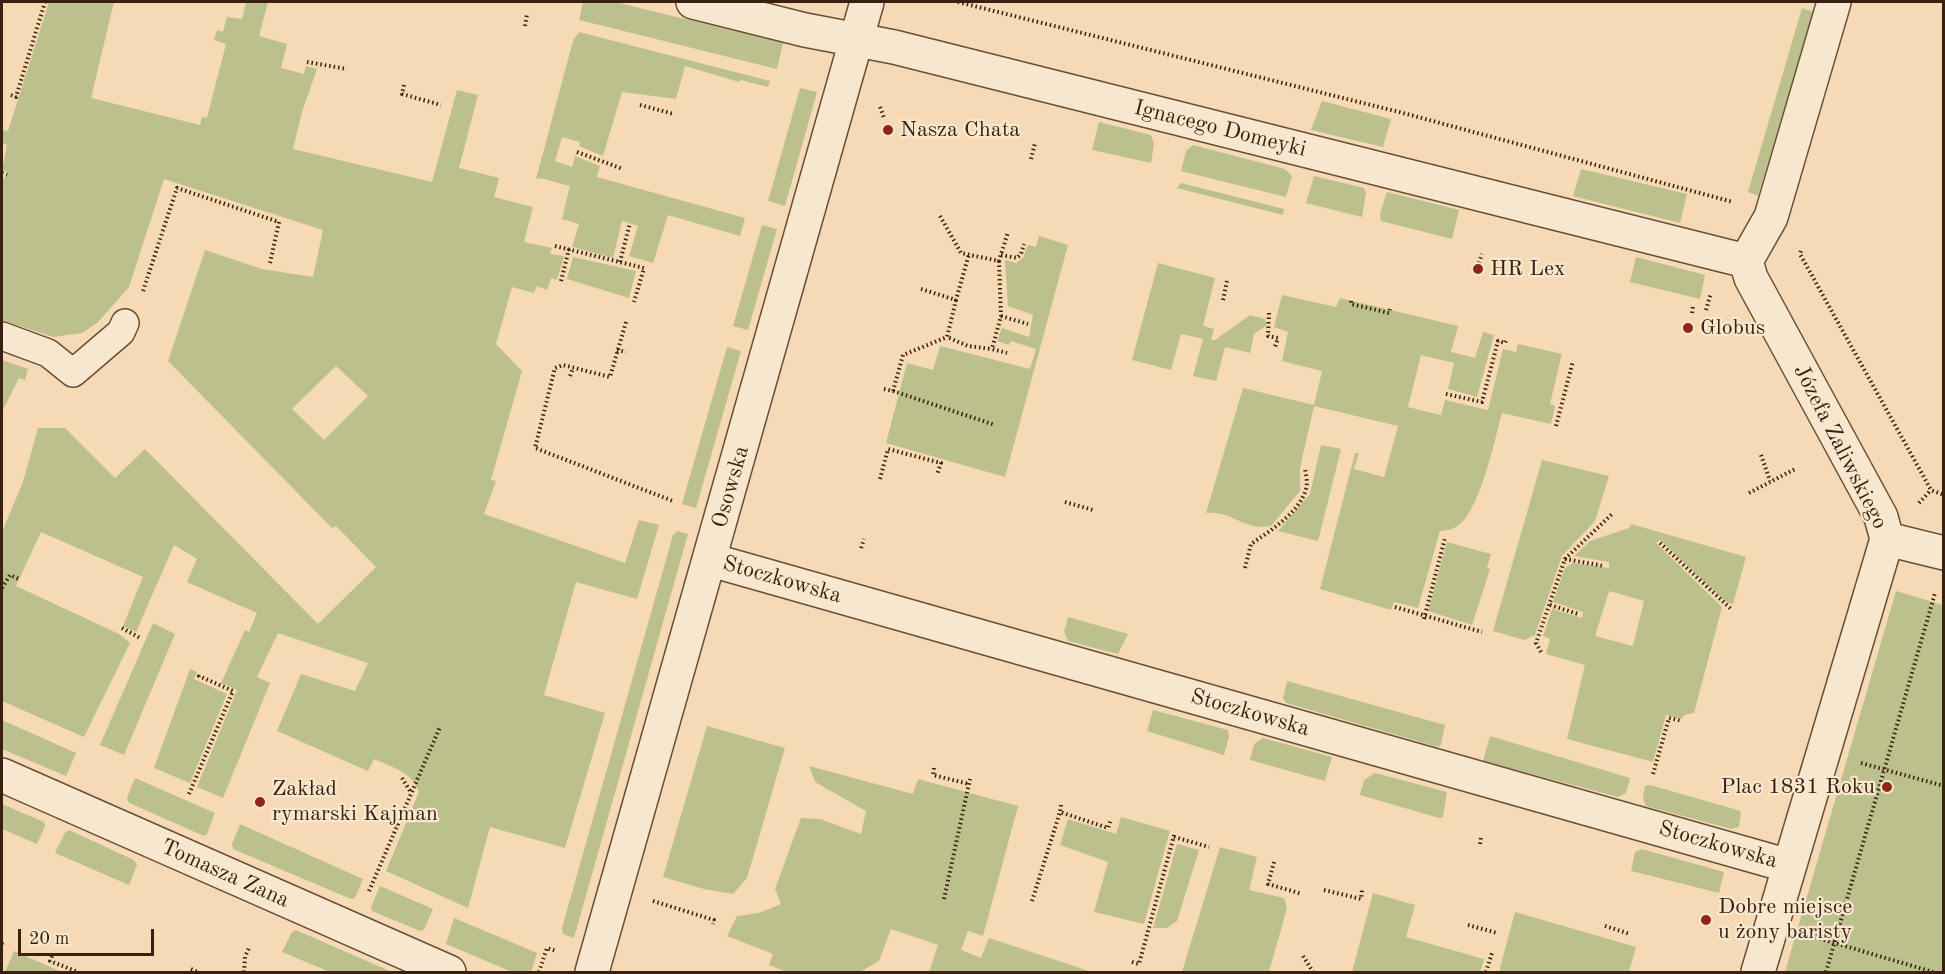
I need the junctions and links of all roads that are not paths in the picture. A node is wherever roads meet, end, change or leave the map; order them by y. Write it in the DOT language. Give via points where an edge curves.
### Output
graph roads {
  1 [pos="693,2"];
  2 [pos="867,2"];
  3 [pos="1833,2"];
  4 [pos="857,40"];
  5 [pos="1746,261"];
  6 [pos="132,312"];
  7 [pos="2,336"];
  8 [pos="1887,539"];
  9 [pos="1944,553"];
  10 [pos="711,560"];
  11 [pos="2,775"];
  12 [pos="1789,866"];
  13 [pos="449,972"];
  14 [pos="592,972"];
  15 [pos="1758,972"];
  1 -- 4 [label="street, Ignacego Domeyki"];
  2 -- 4 [label="street, Osowska"];
  3 -- 5 [label="street" via="1771,217"];
  4 -- 5 [label="street, Ignacego Domeyki"];
  4 -- 10 [label="street, Osowska"];
  5 -- 8 [label="street, Józefa Zaliwskiego" via="1751,278 1881,517"];
  6 -- 7 [label="lane" via="121,332 73,373 48,353"];
  8 -- 9 [label="street"];
  8 -- 12 [label="street, Józefa Zaliwskiego"];
  10 -- 12 [label="street, Stoczkowska"];
  10 -- 14 [label="street, Osowska"];
  11 -- 13 [label="street, Tomasza Zana"];
  12 -- 15 [label="street, Józefa Zaliwskiego"];
}
